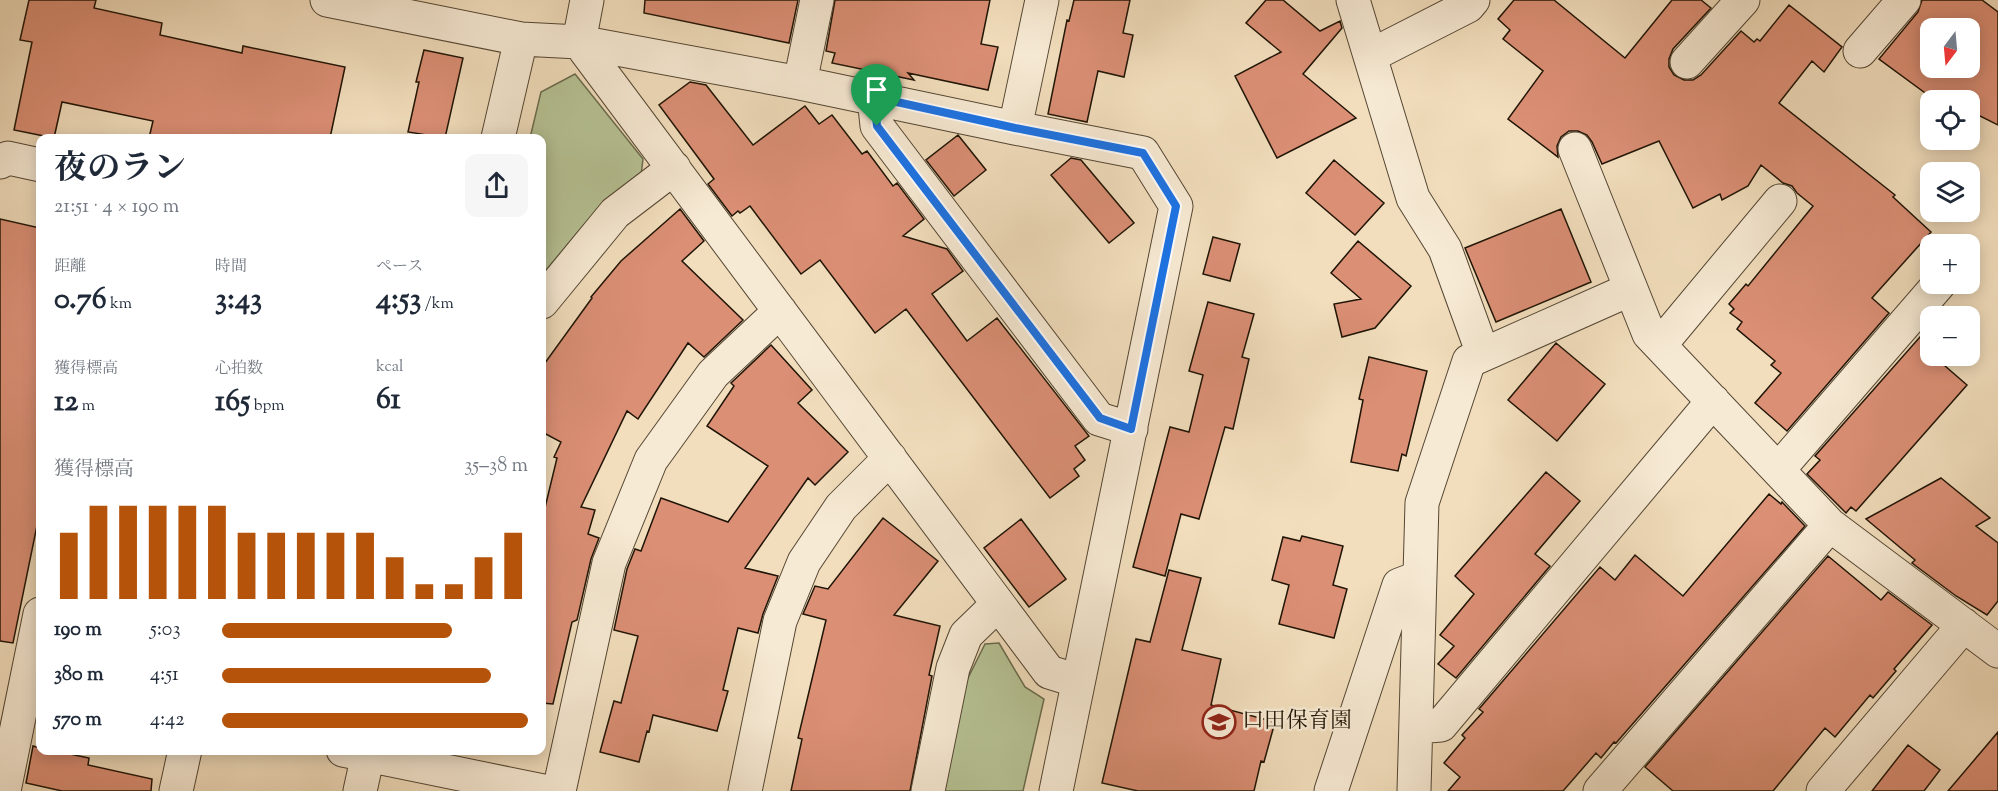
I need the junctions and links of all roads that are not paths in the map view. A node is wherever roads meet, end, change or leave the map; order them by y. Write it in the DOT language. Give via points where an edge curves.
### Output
graph roads {
  1 [pos="327,0"];
  2 [pos="587,0"];
  3 [pos="817,0"];
  4 [pos="1042,0"];
  5 [pos="1353,0"];
  6 [pos="1743,0"];
  7 [pos="1904,0"];
  8 [pos="1469,2"];
  9 [pos="384,6"];
  10 [pos="521,39"];
  11 [pos="579,42"];
  12 [pos="1860,51"];
  13 [pos="1370,56"];
  14 [pos="1687,62"];
  15 [pos="800,82"];
  16 [pos="874,97"];
  17 [pos="1015,128"];
  18 [pos="499,134"];
  19 [pos="1575,149"];
  20 [pos="0,162"];
  21 [pos="36,164"];
  22 [pos="674,168"];
  23 [pos="1780,201"];
  24 [pos="1631,289"];
  25 [pos="1930,294"];
  26 [pos="546,297"];
  27 [pos="780,311"];
  28 [pos="1660,345"];
  29 [pos="1483,354"];
  30 [pos="1713,401"];
  31 [pos="1131,429"];
  32 [pos="890,458"];
  33 [pos="1778,470"];
  34 [pos="1830,525"];
  35 [pos="1420,577"];
  36 [pos="998,604"];
  37 [pos="1964,626"];
  38 [pos="36,630"];
  39 [pos="1998,651"];
  40 [pos="1078,681"];
  41 [pos="22,685"];
  42 [pos="1416,727"];
  43 [pos="184,755"];
  44 [pos="360,755"];
  45 [pos="374,755"];
  46 [pos="4,791"];
  47 [pos="176,791"];
  48 [pos="360,791"];
  49 [pos="543,791"];
  50 [pos="559,791"];
  51 [pos="745,791"];
  52 [pos="928,791"];
  53 [pos="1056,791"];
  54 [pos="1331,791"];
  55 [pos="1414,791"];
  56 [pos="1600,791"];
  57 [pos="1823,791"];
  1 -- 9 [label="street"];
  2 -- 11 [label="street"];
  3 -- 15 [label="street"];
  4 -- 17 [label="street"];
  5 -- 13 [label="street"];
  6 -- 14 [label="street"];
  7 -- 12 [label="street"];
  8 -- 13 [label="street"];
  9 -- 10 [label="street"];
  10 -- 11 [label="street"];
  10 -- 18 [label="street"];
  11 -- 15 [label="street"];
  11 -- 22 [label="street"];
  13 -- 29 [label="street" via="1413,198 1445,249"];
  15 -- 16 [label="street"];
  16 -- 17 [label="street"];
  16 -- 31 [label="street" via="877,126 1100,418"];
  17 -- 31 [label="street" via="1143,153 1176,206"];
  19 -- 24 [label="street"];
  20 -- 21 [label="street" via="8,158"];
  22 -- 26 [label="street" via="615,213"];
  22 -- 27 [label="street"];
  23 -- 28 [label="street"];
  24 -- 28 [label="street" via="1649,334"];
  24 -- 29 [label="street"];
  25 -- 33 [label="street"];
  27 -- 32 [label="street"];
  27 -- 50 [label="street" via="713,374 651,460 609,563"];
  28 -- 30 [label="street"];
  29 -- 35 [label="street" via="1468,361 1422,503"];
  30 -- 33 [label="street"];
  30 -- 42 [label="street" via="1441,725"];
  31 -- 40 [label="street"];
  32 -- 36 [label="street"];
  32 -- 51 [label="street" via="841,507 804,562 780,621"];
  33 -- 34 [label="street"];
  34 -- 37 [label="street"];
  34 -- 56 [label="street"];
  35 -- 42 [label="street"];
  35 -- 54 [label="street" via="1399,585"];
  36 -- 40 [label="street" via="1049,672"];
  36 -- 52 [label="street" via="966,635 953,668"];
  37 -- 39 [label="street"];
  37 -- 57 [label="street"];
  38 -- 41 [label="street"];
  40 -- 53 [label="street"];
  41 -- 46 [label="street"];
  42 -- 55 [label="street"];
  43 -- 47 [label="street"];
  44 -- 48 [label="street"];
  45 -- 49 [label="street"];
}
